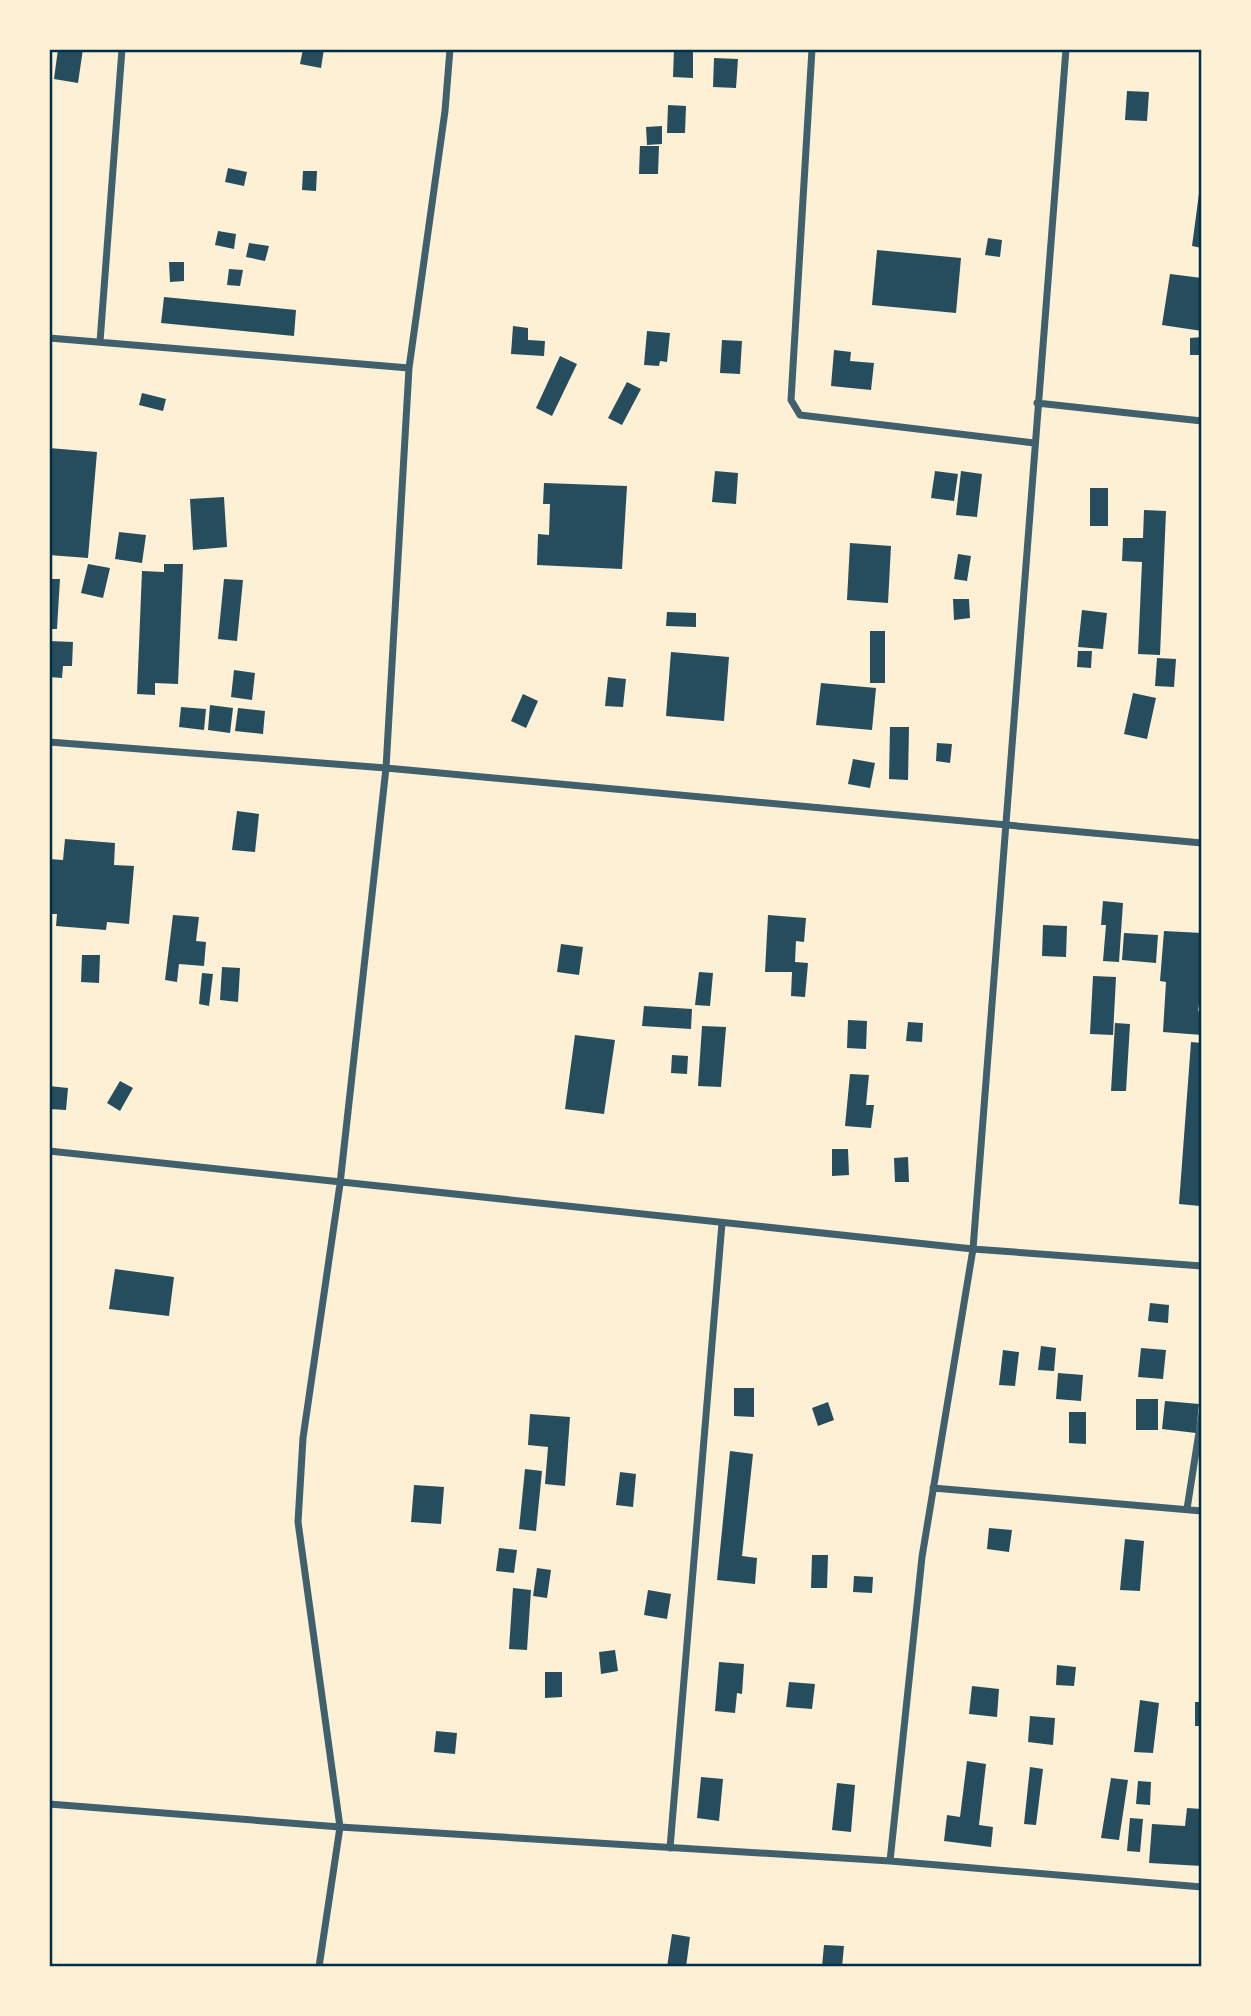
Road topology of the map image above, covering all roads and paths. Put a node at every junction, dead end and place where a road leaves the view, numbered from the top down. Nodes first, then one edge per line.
1 (122, 49) edge
2 (450, 49) edge
3 (812, 49) edge
4 (1066, 49) edge
5 (49, 338) edge
6 (100, 342) junction
7 (409, 368) junction
8 (1037, 403) junction
9 (1202, 421) edge
10 (1034, 443) junction
11 (49, 742) edge
12 (386, 768) junction
13 (1003, 825) junction
14 (1202, 843) edge
15 (49, 1152) edge
16 (341, 1184) junction
17 (722, 1223) junction
18 (972, 1249) junction
19 (1202, 1266) edge
20 (1202, 1413) edge
21 (933, 1488) junction
22 (1187, 1509) junction
23 (1202, 1511) edge
24 (49, 1804) edge
25 (340, 1827) junction
26 (670, 1848) junction
27 (890, 1861) junction
28 (1202, 1887) edge
29 (319, 1967) edge

1 - 6 street
2 - 7 street
3 - 10 street
4 - 8 street
5 - 6 street
6 - 7 street
7 - 12 street
8 - 9 street
8 - 10 street
10 - 13 street
11 - 12 street
12 - 13 street
12 - 16 street
13 - 14 street
13 - 18 street
15 - 16 street
16 - 17 street
16 - 25 street
17 - 18 street
17 - 26 street
18 - 19 street
18 - 21 street
20 - 22 street
21 - 22 street
21 - 27 street
22 - 23 street
24 - 25 street
25 - 26 street
25 - 29 street
26 - 27 street
27 - 28 street

